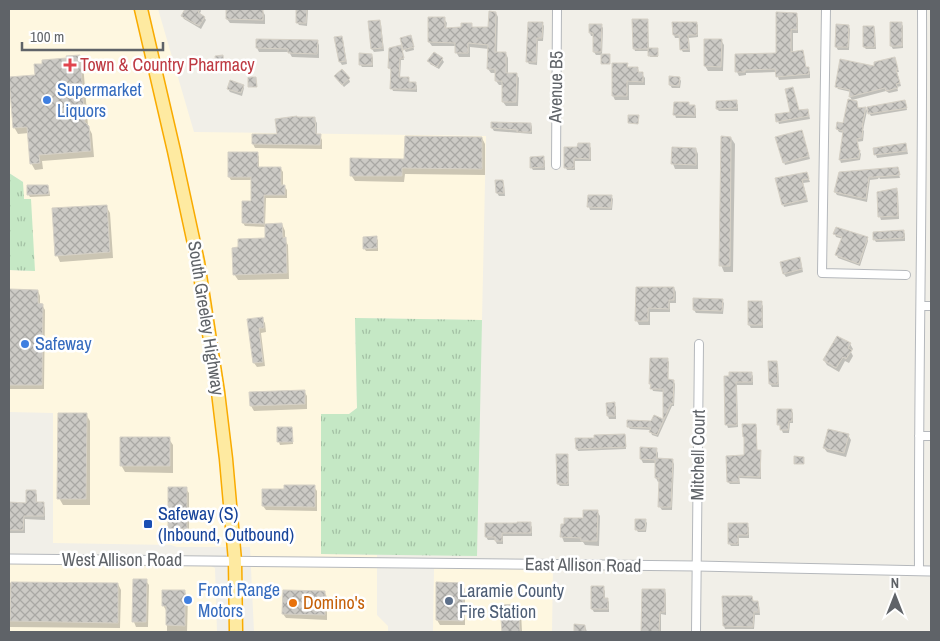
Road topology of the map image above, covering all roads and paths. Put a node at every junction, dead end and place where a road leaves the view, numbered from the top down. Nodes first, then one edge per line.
1 (140, 9) edge
2 (557, 9) edge
3 (826, 9) edge
4 (922, 9) edge
5 (556, 165) dead end
6 (906, 275) dead end
7 (921, 306) junction
8 (931, 306) edge
9 (699, 344) dead end
10 (919, 436) junction
11 (931, 436) edge
12 (9, 559) edge
13 (234, 561) junction
14 (697, 566) junction
15 (919, 570) junction
16 (931, 570) edge
17 (236, 632) edge
18 (696, 632) edge

1 - 13 highway, South Greeley Highway
2 - 5 street, Avenue B5
3 - 6 street
4 - 7 street
7 - 8 street
7 - 10 street
9 - 14 street, Mitchell Court
10 - 11 street
10 - 15 street
12 - 13 street, West Allison Road
13 - 14 street, East Allison Road
13 - 17 highway, South Greeley Highway
14 - 15 street, East Allison Road
14 - 18 street, Mitchell Court
15 - 16 street, East Allison Road

